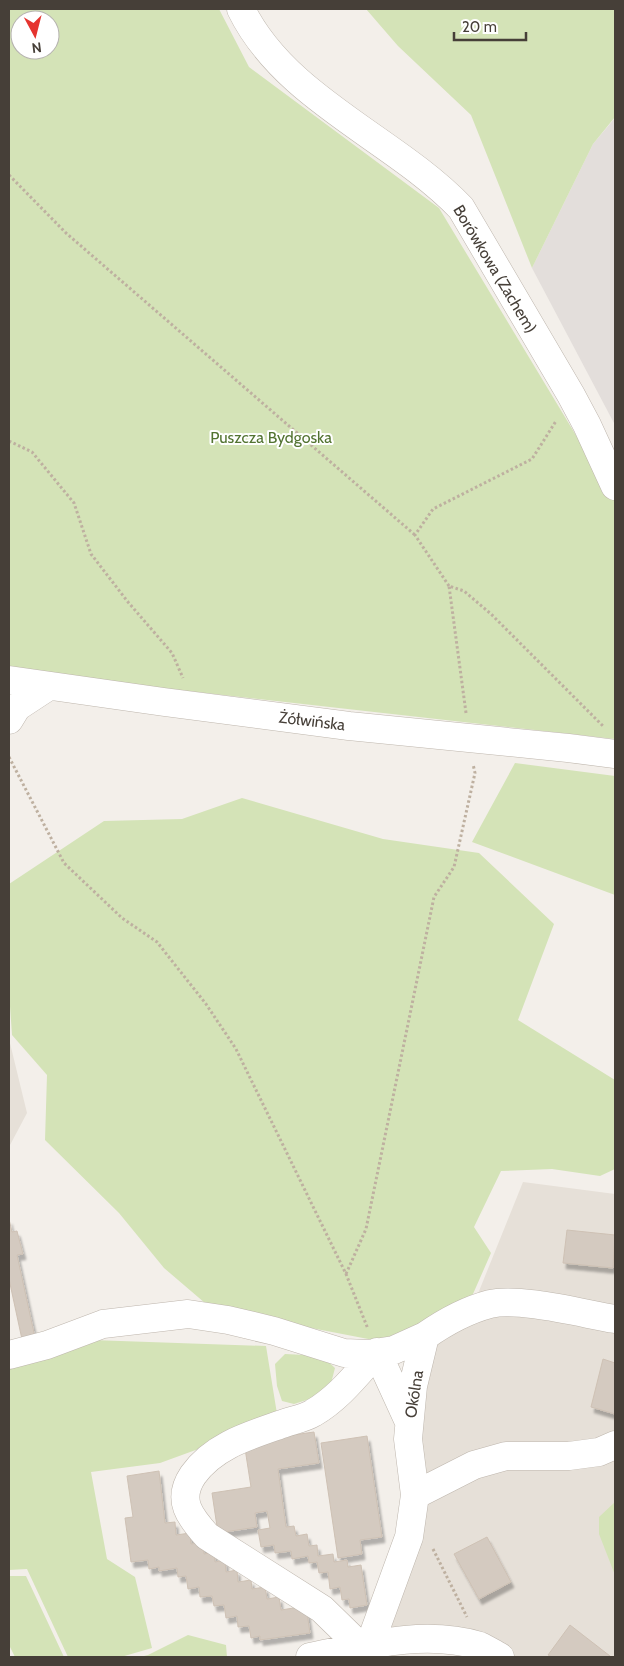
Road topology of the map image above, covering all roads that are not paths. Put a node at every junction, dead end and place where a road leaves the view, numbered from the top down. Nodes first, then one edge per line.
1 (241, 9) edge
2 (615, 486) edge
3 (9, 680) edge
4 (49, 686) junction
5 (9, 720) edge
6 (612, 743) edge
7 (615, 1319) edge
8 (425, 1336) junction
9 (377, 1352) junction
10 (9, 1355) edge
11 (409, 1422) junction
12 (615, 1445) edge
13 (415, 1495) junction
14 (366, 1645) junction
15 (491, 1652) edge
16 (310, 1657) edge

1 - 2 street, Borówkowa (Zachem)
3 - 4 street, Żółwińska
4 - 5 street
4 - 6 street, Żółwińska
7 - 8 street
8 - 9 street
8 - 11 street, Okólna
9 - 10 street
9 - 11 street
9 - 14 street
11 - 13 street, Okólna
12 - 13 street
13 - 14 street, Okólna
14 - 15 street
14 - 16 street

